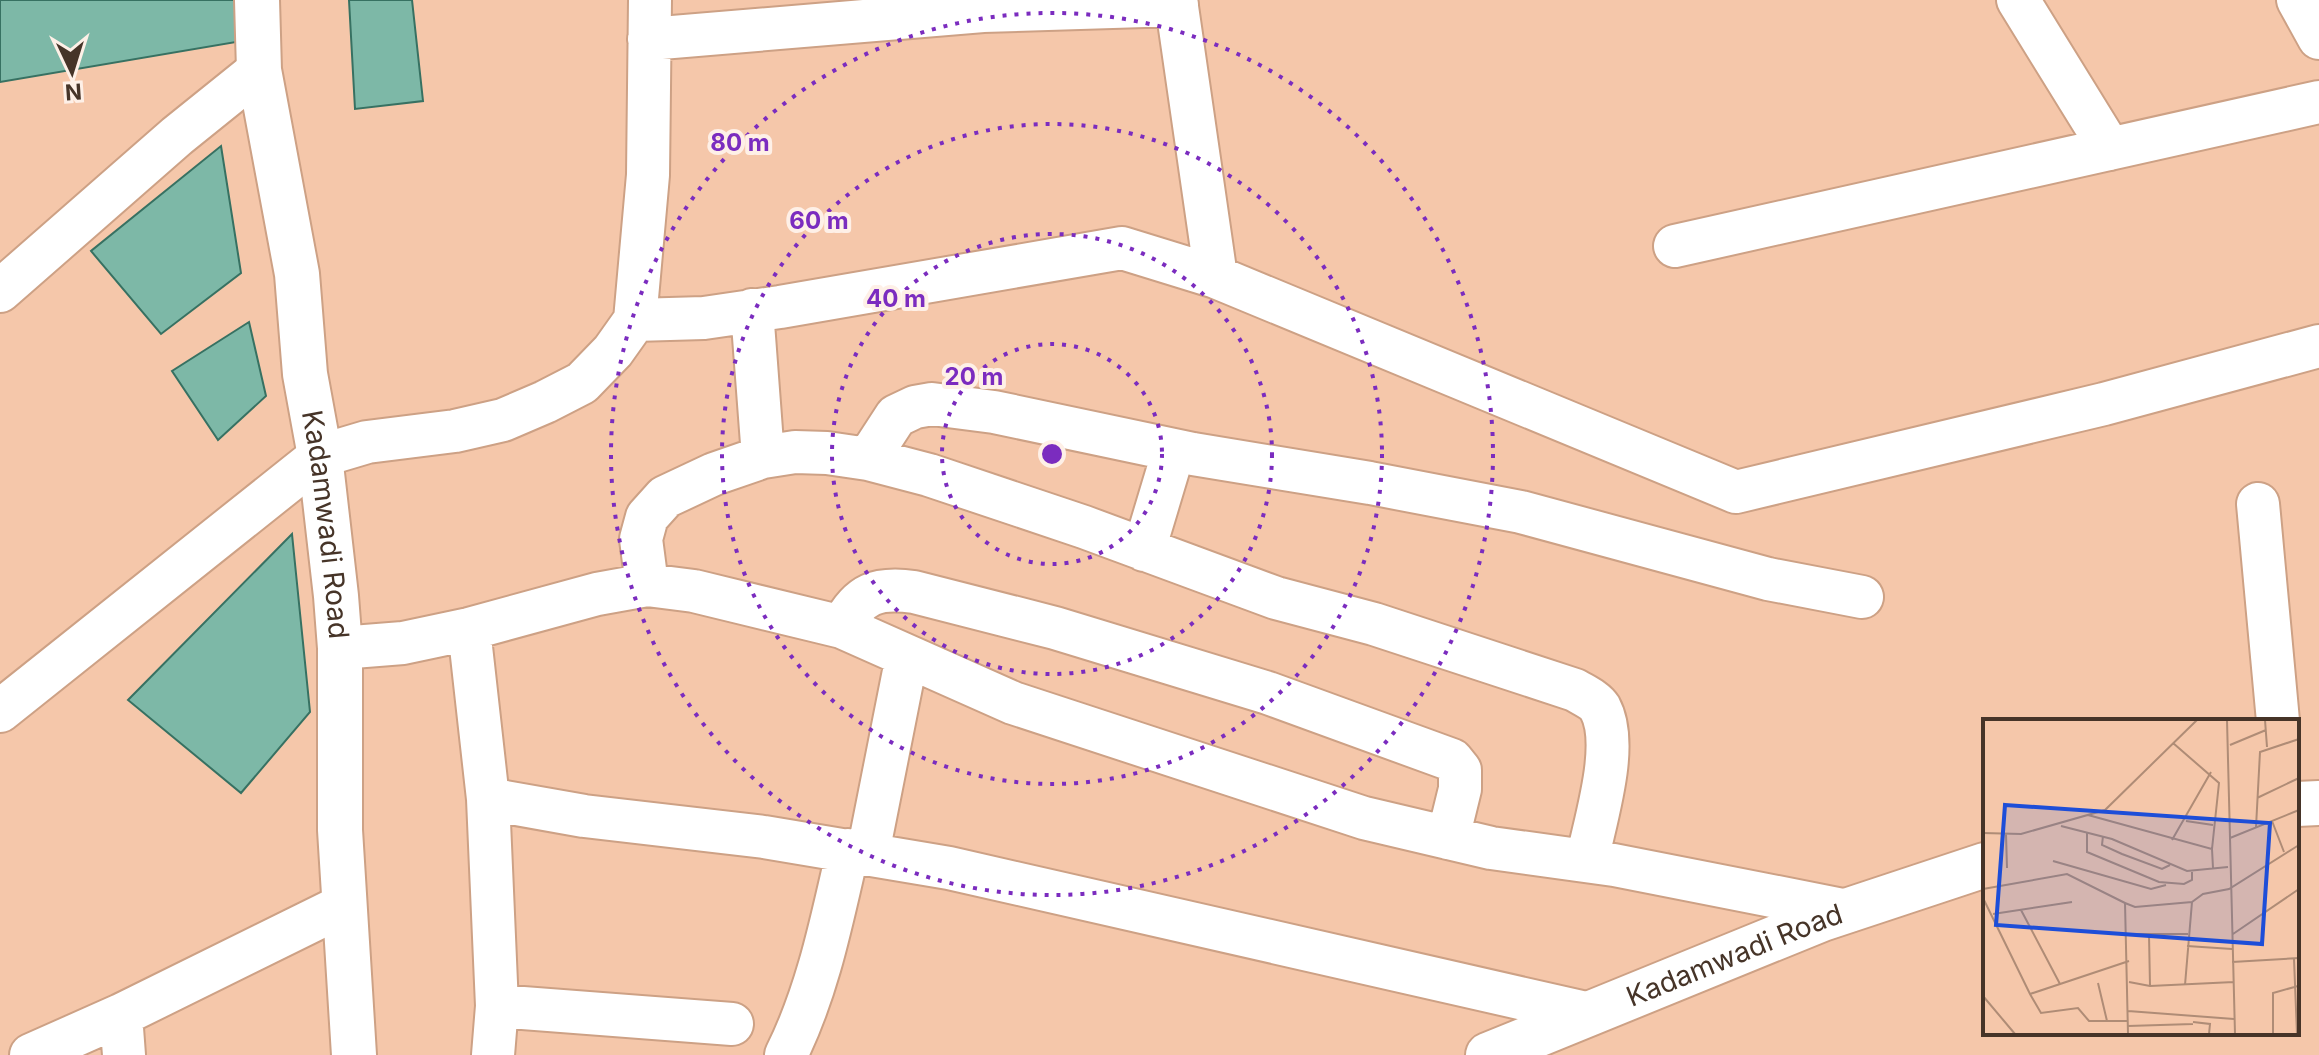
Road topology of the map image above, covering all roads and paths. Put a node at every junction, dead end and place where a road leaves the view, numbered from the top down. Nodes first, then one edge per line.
1 (257, 0) edge
2 (2018, 0) edge
3 (2298, 0) edge
4 (1176, 3) edge
5 (982, 6) edge
6 (650, 20) edge
7 (2319, 38) edge
8 (259, 70) junction
9 (2319, 102) edge
10 (2110, 149) junction
11 (1675, 246) dead end
12 (1216, 277) junction
13 (0, 291) edge
14 (752, 310) junction
15 (635, 320) junction
16 (2319, 346) edge
17 (1174, 450) junction
18 (320, 456) junction
19 (763, 457) junction
20 (868, 459) junction
21 (2258, 504) dead end
22 (1144, 550) junction
23 (647, 585) junction
24 (1862, 597) dead end
25 (842, 627) junction
26 (469, 629) junction
27 (340, 648) junction
28 (907, 656) junction
29 (0, 711) edge
30 (2278, 719) edge
31 (488, 799) junction
32 (2319, 803) edge
33 (2299, 804) edge
34 (1448, 838) junction
35 (858, 851) junction
36 (1587, 861) junction
37 (1983, 866) edge
38 (344, 905) junction
39 (1848, 911) junction
40 (497, 1006) junction
41 (1590, 1014) junction
42 (732, 1024) dead end
43 (122, 1035) edge
44 (31, 1055) edge
45 (354, 1055) edge
46 (493, 1055) edge
47 (786, 1055) edge
48 (1488, 1055) edge

1 - 8 street, Kadamwadi Road
2 - 10 street
3 - 7 street
4 - 5 street
4 - 12 street
5 - 6 street
6 - 15 street
8 - 13 street
8 - 18 street, Kadamwadi Road
9 - 10 street
10 - 11 street
12 - 14 street
12 - 16 street
14 - 15 street
14 - 19 street
15 - 18 street
17 - 20 street
17 - 22 street
17 - 24 street
18 - 27 street, Kadamwadi Road
18 - 29 street
19 - 20 street
19 - 23 street
20 - 22 street
21 - 30 street
22 - 36 street
23 - 25 street
23 - 26 street
25 - 28 street
25 - 34 street
26 - 27 street
26 - 31 street
27 - 38 street, Kadamwadi Road
28 - 34 street
28 - 35 street
31 - 35 street
31 - 40 street
32 - 33 street
34 - 36 street
35 - 41 street
35 - 47 street
36 - 39 street
37 - 39 street, Kadamwadi Road
38 - 43 street
38 - 45 street, Kadamwadi Road
39 - 41 street, Kadamwadi Road
40 - 42 street
40 - 46 street
41 - 48 street, Kadamwadi Road
43 - 44 street

